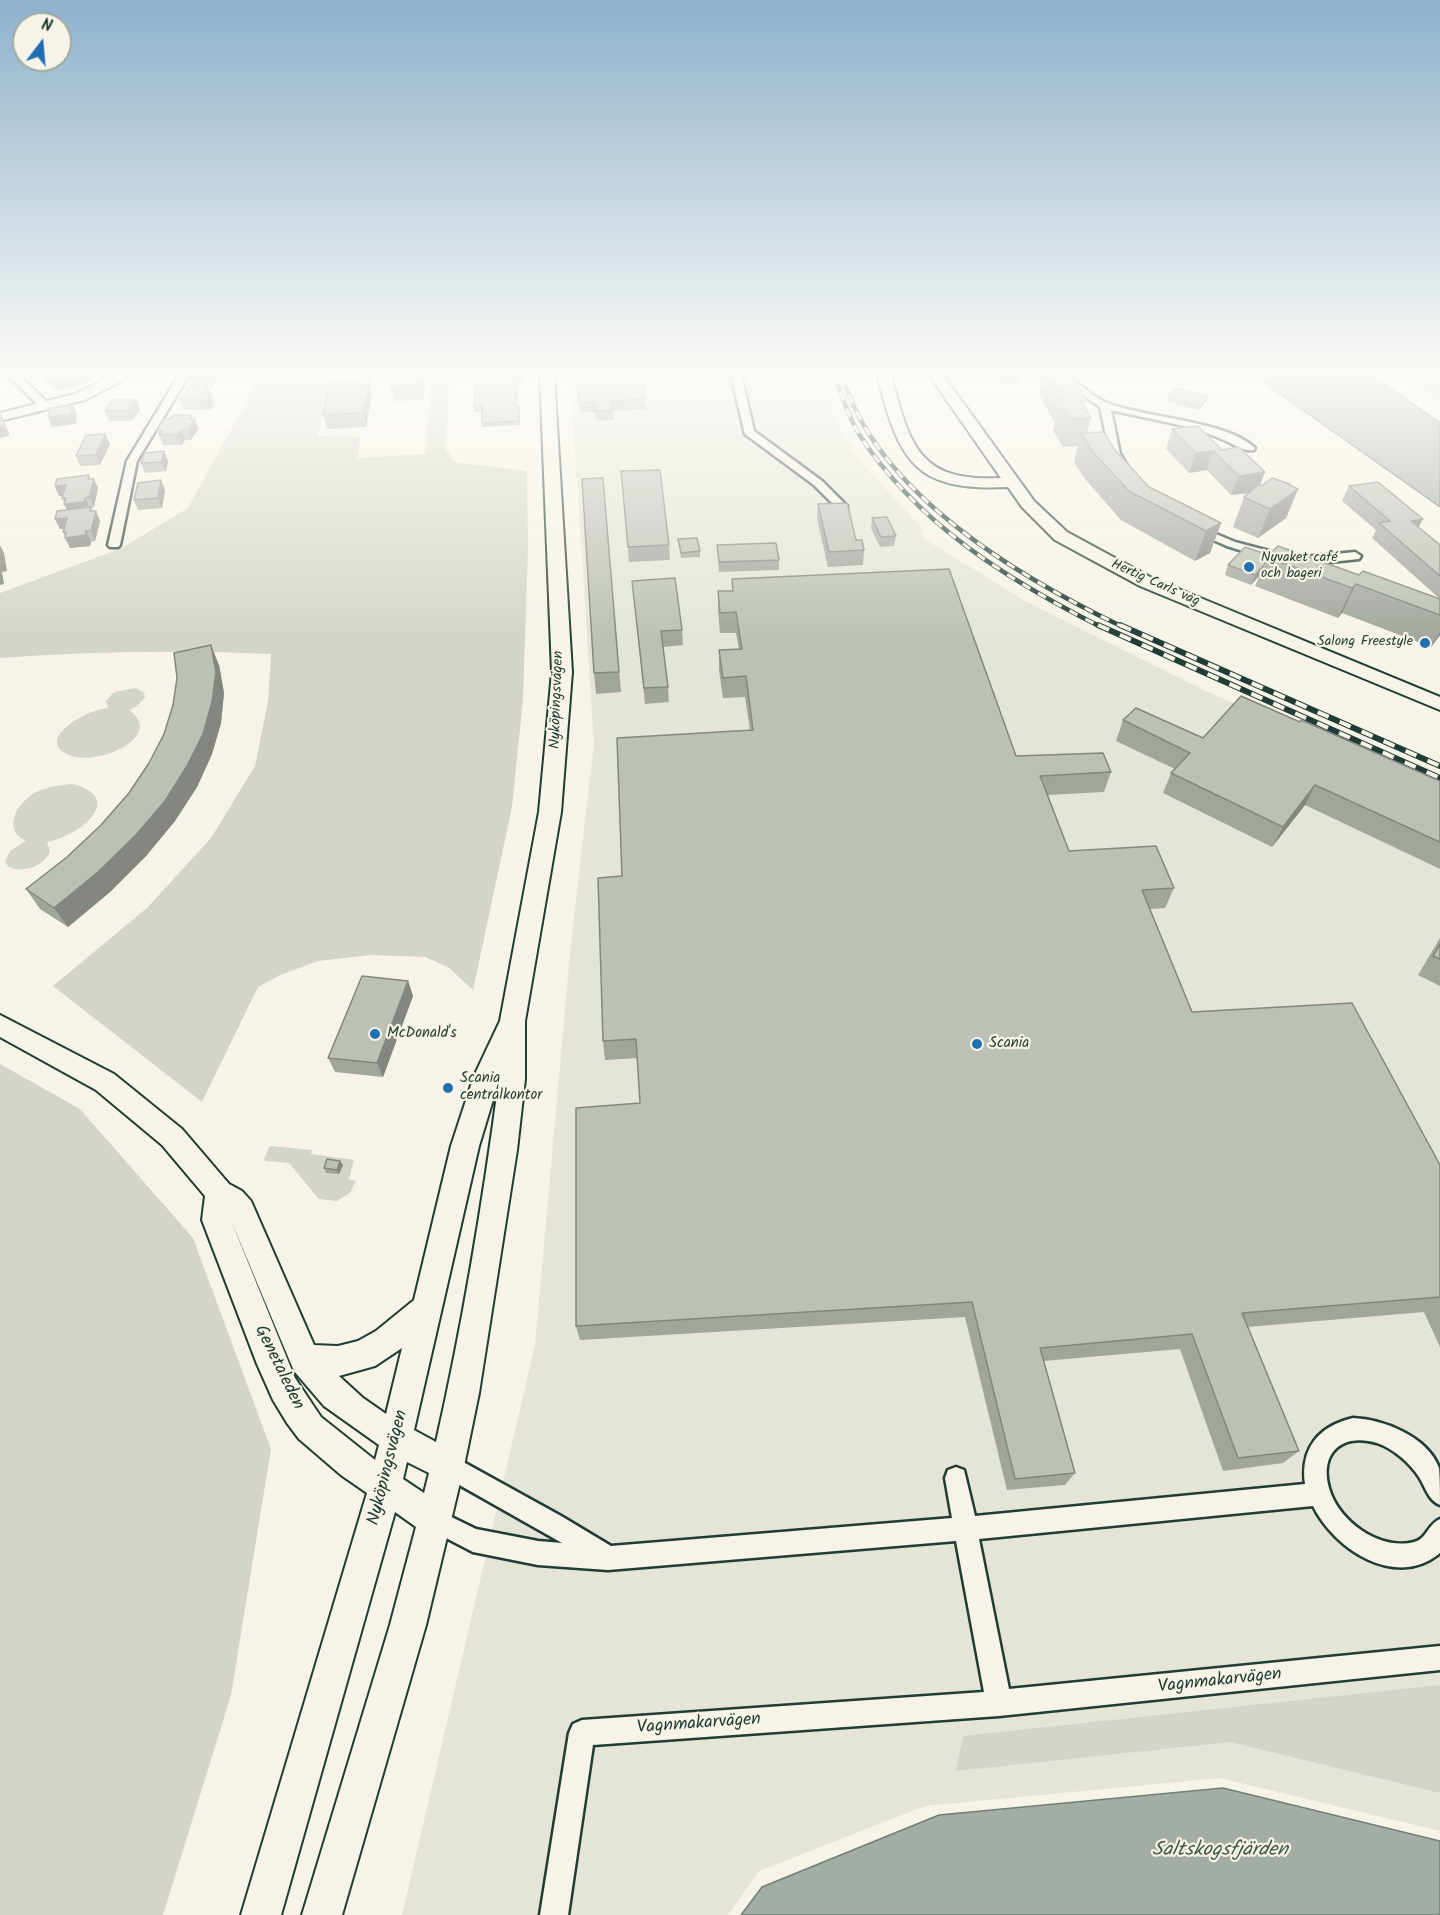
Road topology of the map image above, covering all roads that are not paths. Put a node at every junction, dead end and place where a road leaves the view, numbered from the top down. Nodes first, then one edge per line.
1 (131, 464) edge
2 (552, 464) edge
3 (793, 464) edge
4 (920, 464) edge
5 (1000, 464) edge
6 (1121, 464) edge
7 (1130, 479) edge
8 (1013, 482) junction
9 (843, 508) edge
10 (1183, 524) edge
11 (114, 545) dead end
12 (1355, 556) dead end
13 (1440, 704) edge
14 (512, 1021) junction
15 (0, 1025) edge
16 (219, 1193) junction
17 (428, 1307) junction
18 (305, 1360) junction
19 (398, 1438) junction
20 (448, 1466) junction
21 (956, 1478) dead end
22 (385, 1487) junction
23 (1319, 1494) junction
24 (1440, 1494) edge
25 (435, 1520) junction
26 (966, 1528) junction
27 (1440, 1531) edge
28 (608, 1558) junction
29 (1440, 1658) edge
30 (999, 1703) junction
31 (261, 1915) edge
32 (322, 1915) edge
33 (554, 1915) edge

1 - 11 street
2 - 14 main road, Nyköpingsvägen
3 - 9 street
4 - 8 main road
5 - 8 main road, Hertig Carls väg
6 - 7 street
8 - 13 main road, Hertig Carls väg
10 - 12 street
14 - 17 main road, Nyköpingsvägen
14 - 20 main road, Nyköpingsvägen
15 - 16 main road, Genetaleden
16 - 18 main road, Genetaleden
16 - 22 main road, Genetaleden
17 - 18 main road
17 - 19 main road, Nyköpingsvägen
18 - 19 main road, Genetaleden
19 - 20 main road, Genetaleden
19 - 22 main road, Nyköpingsvägen
20 - 25 main road, Nyköpingsvägen
20 - 28 street
21 - 26 street
22 - 25 main road, Genetaleden
22 - 31 main road, Nyköpingsvägen
23 - 24 street
23 - 26 street
23 - 27 street
25 - 28 street
25 - 32 main road, Nyköpingsvägen
26 - 28 street
26 - 30 street
29 - 30 street, Vagnmakarvägen
30 - 33 street, Vagnmakarvägen

